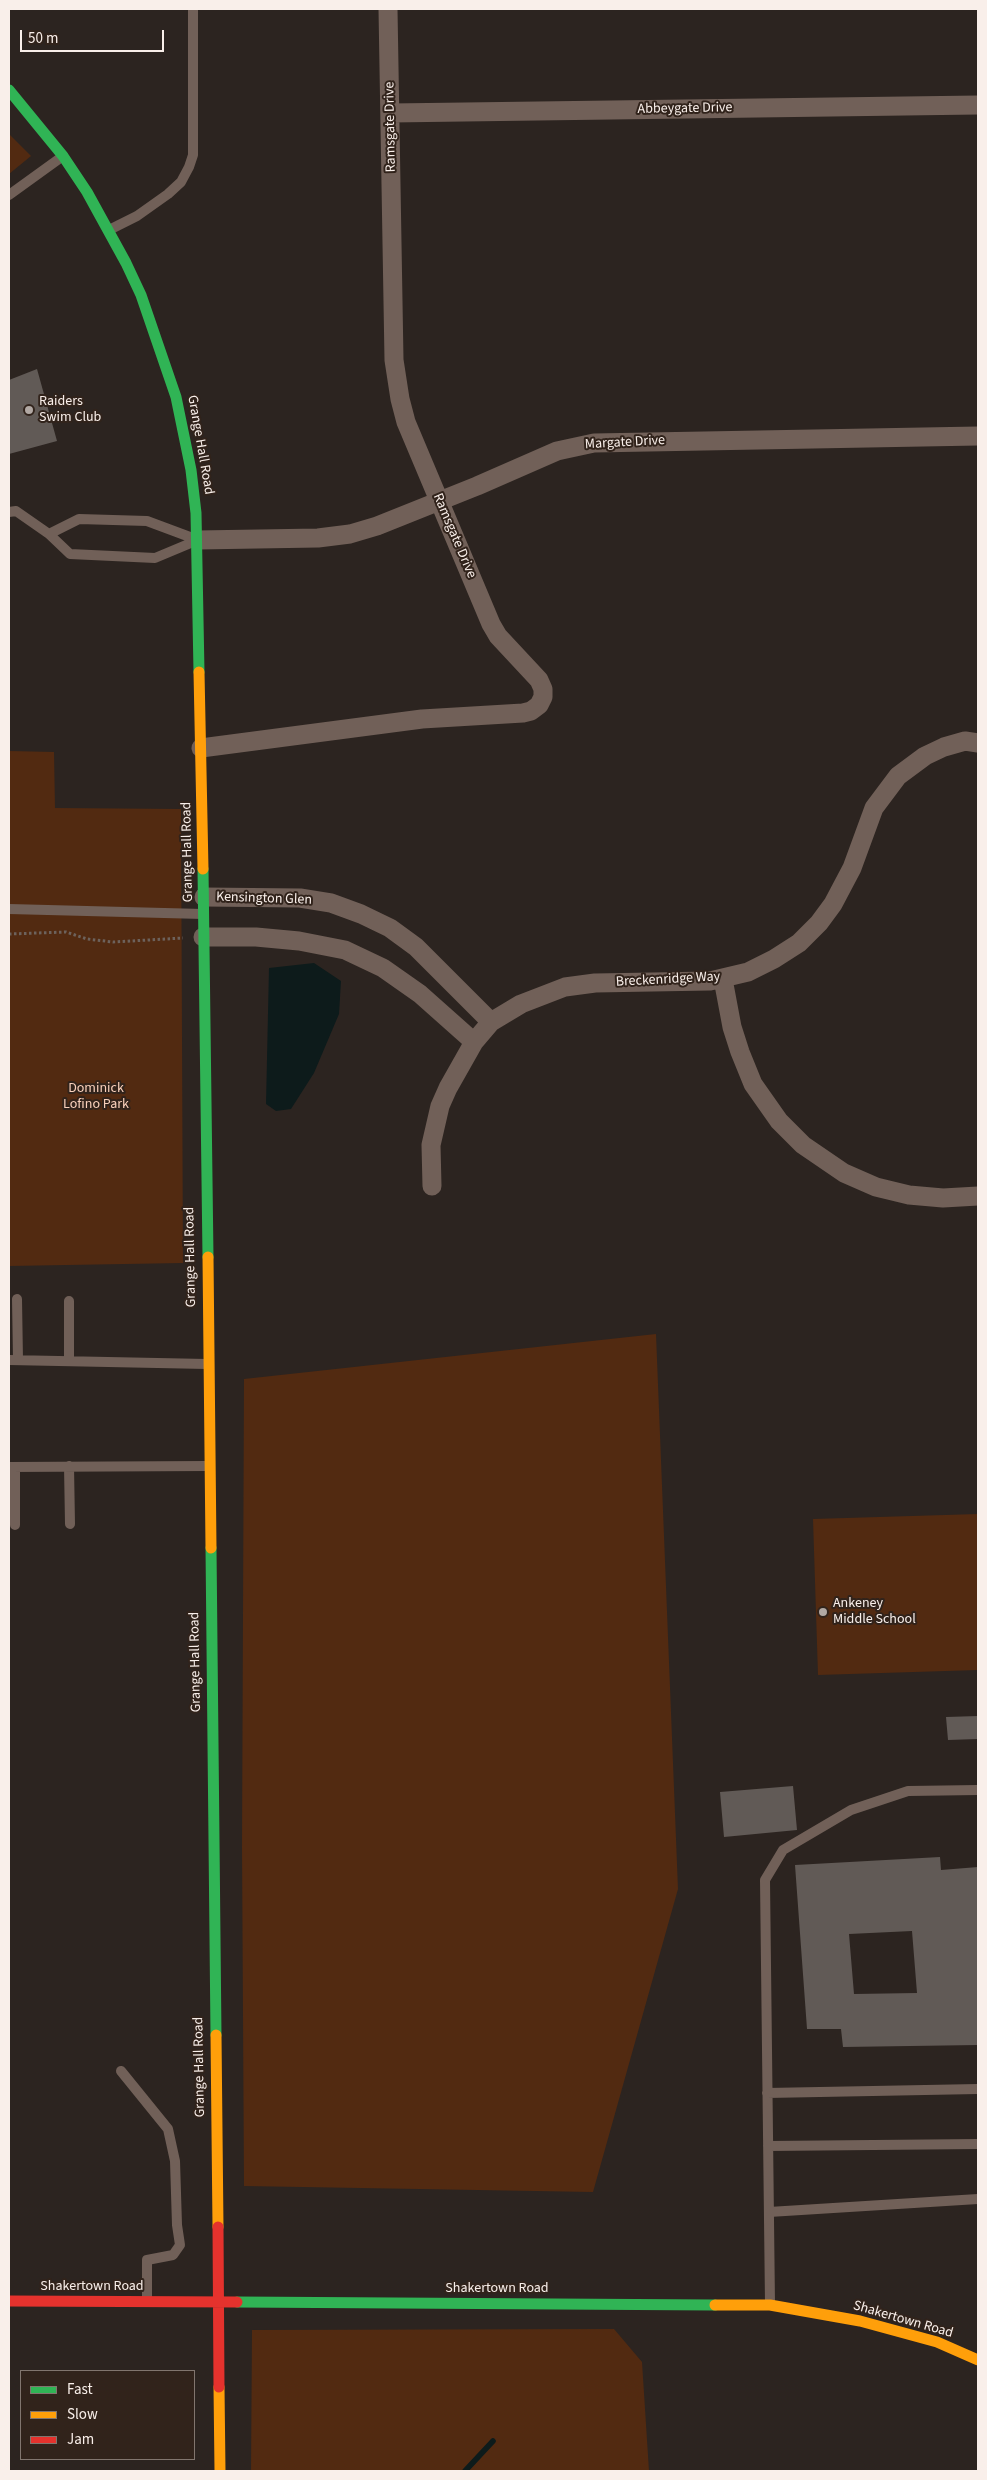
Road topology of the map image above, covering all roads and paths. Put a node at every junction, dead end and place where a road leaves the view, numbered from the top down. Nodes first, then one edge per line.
1 (193, 9) edge
2 (388, 9) edge
3 (9, 90) edge
4 (978, 105) edge
5 (391, 113) junction
6 (63, 156) junction
7 (9, 194) edge
8 (109, 230) junction
9 (978, 436) edge
10 (439, 501) junction
11 (9, 512) edge
12 (49, 534) junction
13 (198, 540) junction
14 (978, 743) edge
15 (201, 748) junction
16 (204, 906) junction
17 (9, 909) edge
18 (9, 934) edge
19 (203, 937) junction
20 (723, 979) junction
21 (491, 1022) junction
22 (474, 1042) junction
23 (432, 1186) dead end
24 (978, 1196) edge
25 (17, 1299) dead end
26 (69, 1301) dead end
27 (69, 1359) junction
28 (13, 1360) edge
29 (207, 1364) junction
30 (69, 1466) junction
31 (208, 1466) junction
32 (12, 1467) edge
33 (70, 1524) dead end
34 (15, 1525) dead end
35 (978, 1790) edge
36 (121, 2071) dead end
37 (978, 2089) edge
38 (768, 2094) junction
39 (978, 2144) edge
40 (768, 2146) junction
41 (978, 2199) edge
42 (769, 2212) junction
43 (9, 2301) edge
44 (147, 2302) junction
45 (218, 2302) junction
46 (770, 2306) junction
47 (978, 2360) edge
48 (220, 2471) edge

1 - 8 lane
2 - 5 street, Ramsgate Drive
3 - 6 street, Grange Hall Road
4 - 5 street, Abbeygate Drive
5 - 10 street, Ramsgate Drive
6 - 7 lane
6 - 8 street, Grange Hall Road
8 - 13 street, Grange Hall Road
9 - 10 street, Margate Drive
10 - 13 street, Margate Drive
10 - 15 street, Ramsgate Drive
11 - 12 lane
12 - 13 lane
12 - 13 lane
13 - 15 street, Grange Hall Road
14 - 20 street, Breckenridge Way
15 - 16 street, Grange Hall Road
16 - 17 lane
16 - 19 street, Grange Hall Road
16 - 21 street, Kensington Glen
18 - 19 path
19 - 22 street
19 - 29 street, Grange Hall Road
20 - 21 street, Breckenridge Way
20 - 24 street
21 - 22 street, Breckenridge Way
22 - 23 street, Breckenridge Way
25 - 28 lane
26 - 27 lane
27 - 28 lane
27 - 29 lane
29 - 31 street, Grange Hall Road
30 - 31 lane
30 - 32 lane
30 - 33 lane
31 - 45 street, Grange Hall Road
32 - 34 lane
35 - 38 lane
36 - 44 lane
37 - 38 lane
38 - 40 lane
39 - 40 lane
40 - 42 lane
41 - 42 lane
42 - 46 lane
43 - 44 street, Shakertown Road
44 - 45 street, Shakertown Road
45 - 46 street, Shakertown Road
45 - 48 street, Grange Hall Road
46 - 47 street, Shakertown Road

